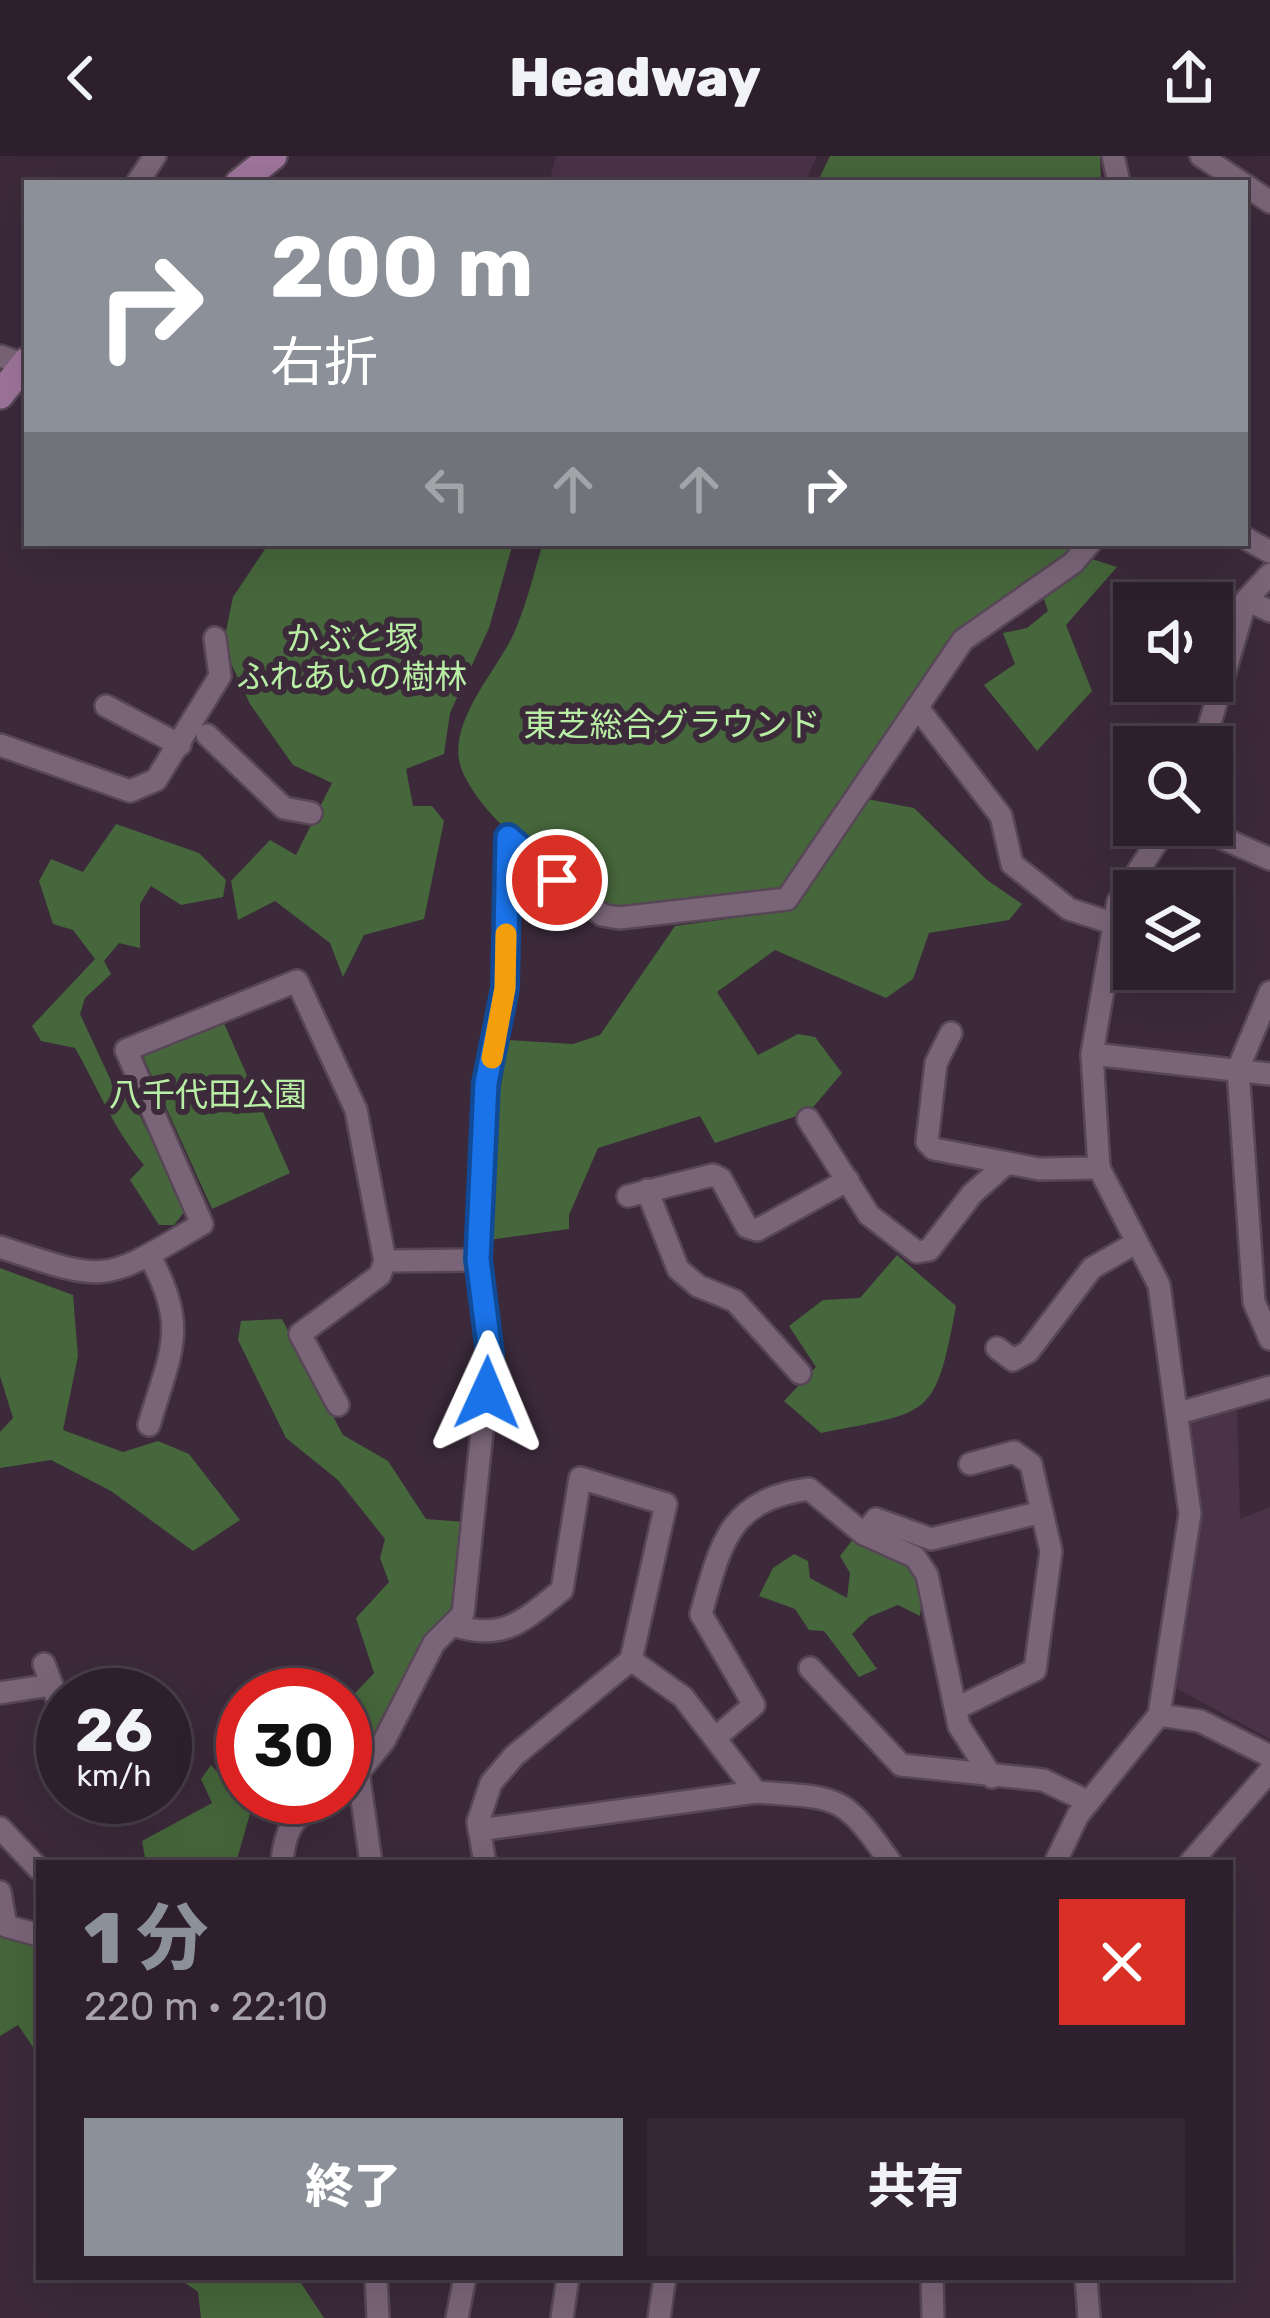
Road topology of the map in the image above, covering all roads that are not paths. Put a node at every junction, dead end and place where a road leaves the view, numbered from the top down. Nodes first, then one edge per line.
1 (273, 156) edge
2 (1201, 156) edge
3 (243, 180) edge
4 (1238, 180) edge
5 (19, 361) edge
6 (0, 395) edge
7 (1087, 546) edge
8 (1270, 574) edge
9 (1246, 600) junction
10 (1270, 611) edge
11 (215, 638) dead end
12 (106, 706) dead end
13 (917, 707) junction
14 (1209, 726) edge
15 (207, 735) dead end
16 (0, 745) edge
17 (180, 745) junction
18 (311, 813) dead end
19 (1233, 843) edge
20 (1154, 846) edge
21 (1270, 859) edge
22 (1112, 923) junction
23 (1270, 992) edge
24 (951, 1033) dead end
25 (1092, 1054) junction
26 (1238, 1070) junction
27 (1270, 1074) edge
28 (808, 1119) dead end
29 (1007, 1163) junction
30 (1099, 1168) junction
31 (848, 1180) junction
32 (1134, 1244) junction
33 (0, 1247) edge
34 (148, 1255) junction
35 (478, 1259) junction
36 (385, 1261) junction
37 (1270, 1339) edge
38 (997, 1348) dead end
39 (800, 1373) dead end
40 (1270, 1387) edge
41 (338, 1405) dead end
42 (1179, 1413) junction
43 (149, 1425) dead end
44 (970, 1464) dead end
45 (1042, 1512) junction
46 (864, 1534) junction
47 (453, 1625) junction
48 (631, 1660) junction
49 (810, 1668) dead end
50 (36, 1678) edge
51 (0, 1693) edge
52 (957, 1708) junction
53 (1159, 1715) junction
54 (715, 1738) junction
55 (372, 1750) edge
56 (1270, 1756) edge
57 (1270, 1771) edge
58 (992, 1777) junction
59 (756, 1792) junction
60 (1089, 1802) junction
61 (291, 1824) edge
62 (361, 1824) edge
63 (0, 1828) edge
64 (479, 1830) junction
65 (283, 1860) edge
66 (369, 1860) edge
67 (484, 1860) edge
68 (889, 1860) edge
69 (1056, 1860) edge
70 (1193, 1860) edge
71 (36, 1866) edge
72 (0, 1892) edge
73 (36, 1934) edge
74 (376, 2280) edge
75 (465, 2280) edge
76 (568, 2280) edge
77 (664, 2280) edge
78 (932, 2280) edge
79 (1086, 2280) edge
80 (378, 2318) edge
81 (457, 2318) edge
82 (562, 2318) edge
83 (658, 2318) edge
84 (933, 2318) edge
85 (1089, 2318) edge

1 - 3 main road
2 - 4 street
5 - 6 main road
7 - 13 street
8 - 9 street
9 - 10 street
9 - 14 street
11 - 17 street
12 - 17 street
13 - 22 street
13 - 35 street
15 - 18 street
16 - 17 street
19 - 21 street
20 - 22 street
22 - 25 street
23 - 26 street
24 - 29 street
25 - 26 street
25 - 30 street
26 - 27 street
26 - 37 street
28 - 31 street
29 - 30 street
29 - 31 street
30 - 32 street
31 - 39 street
32 - 38 street
32 - 42 street
33 - 34 street
34 - 36 street
34 - 43 street
35 - 36 street
35 - 47 street
36 - 41 street
40 - 42 street
42 - 53 street
44 - 45 street
45 - 46 street
45 - 52 street
46 - 52 street
46 - 54 street
47 - 48 street
47 - 55 street
48 - 54 street
48 - 64 street
49 - 58 street
50 - 51 street
52 - 58 street
53 - 56 street
53 - 60 street
54 - 59 street
57 - 70 street
58 - 60 street
59 - 64 street
59 - 68 street
60 - 69 street
61 - 65 street
62 - 66 street
63 - 71 street
64 - 67 street
72 - 73 street
74 - 80 street
75 - 81 street
76 - 82 street
77 - 83 street
78 - 84 street
79 - 85 street

